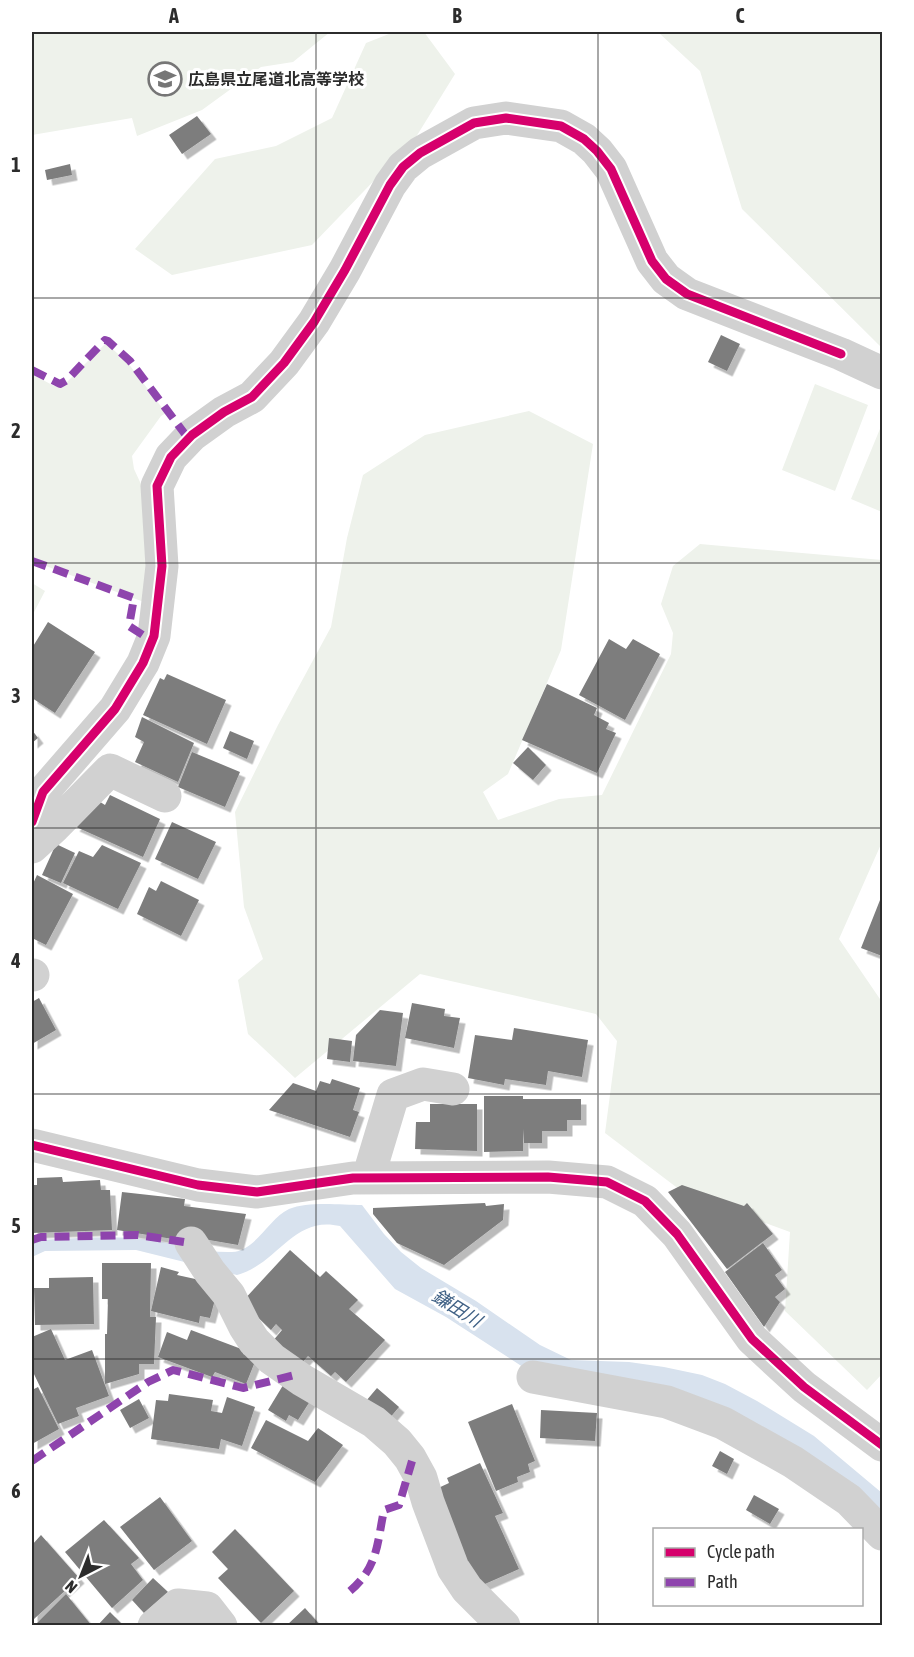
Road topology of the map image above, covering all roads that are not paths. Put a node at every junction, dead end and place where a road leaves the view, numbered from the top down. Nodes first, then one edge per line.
1 (882, 373) edge
2 (165, 796) dead end
3 (32, 822) edge
4 (32, 847) edge
5 (453, 1089) dead end
6 (32, 1145) edge
7 (368, 1178) junction
8 (196, 1252) dead end
9 (534, 1377) dead end
10 (882, 1445) edge
11 (882, 1534) edge
12 (154, 1626) edge
13 (221, 1626) edge
14 (504, 1626) edge

1 - 3 street
2 - 4 street
5 - 7 street
6 - 7 street
7 - 10 street
8 - 14 street
9 - 11 street
12 - 13 street

